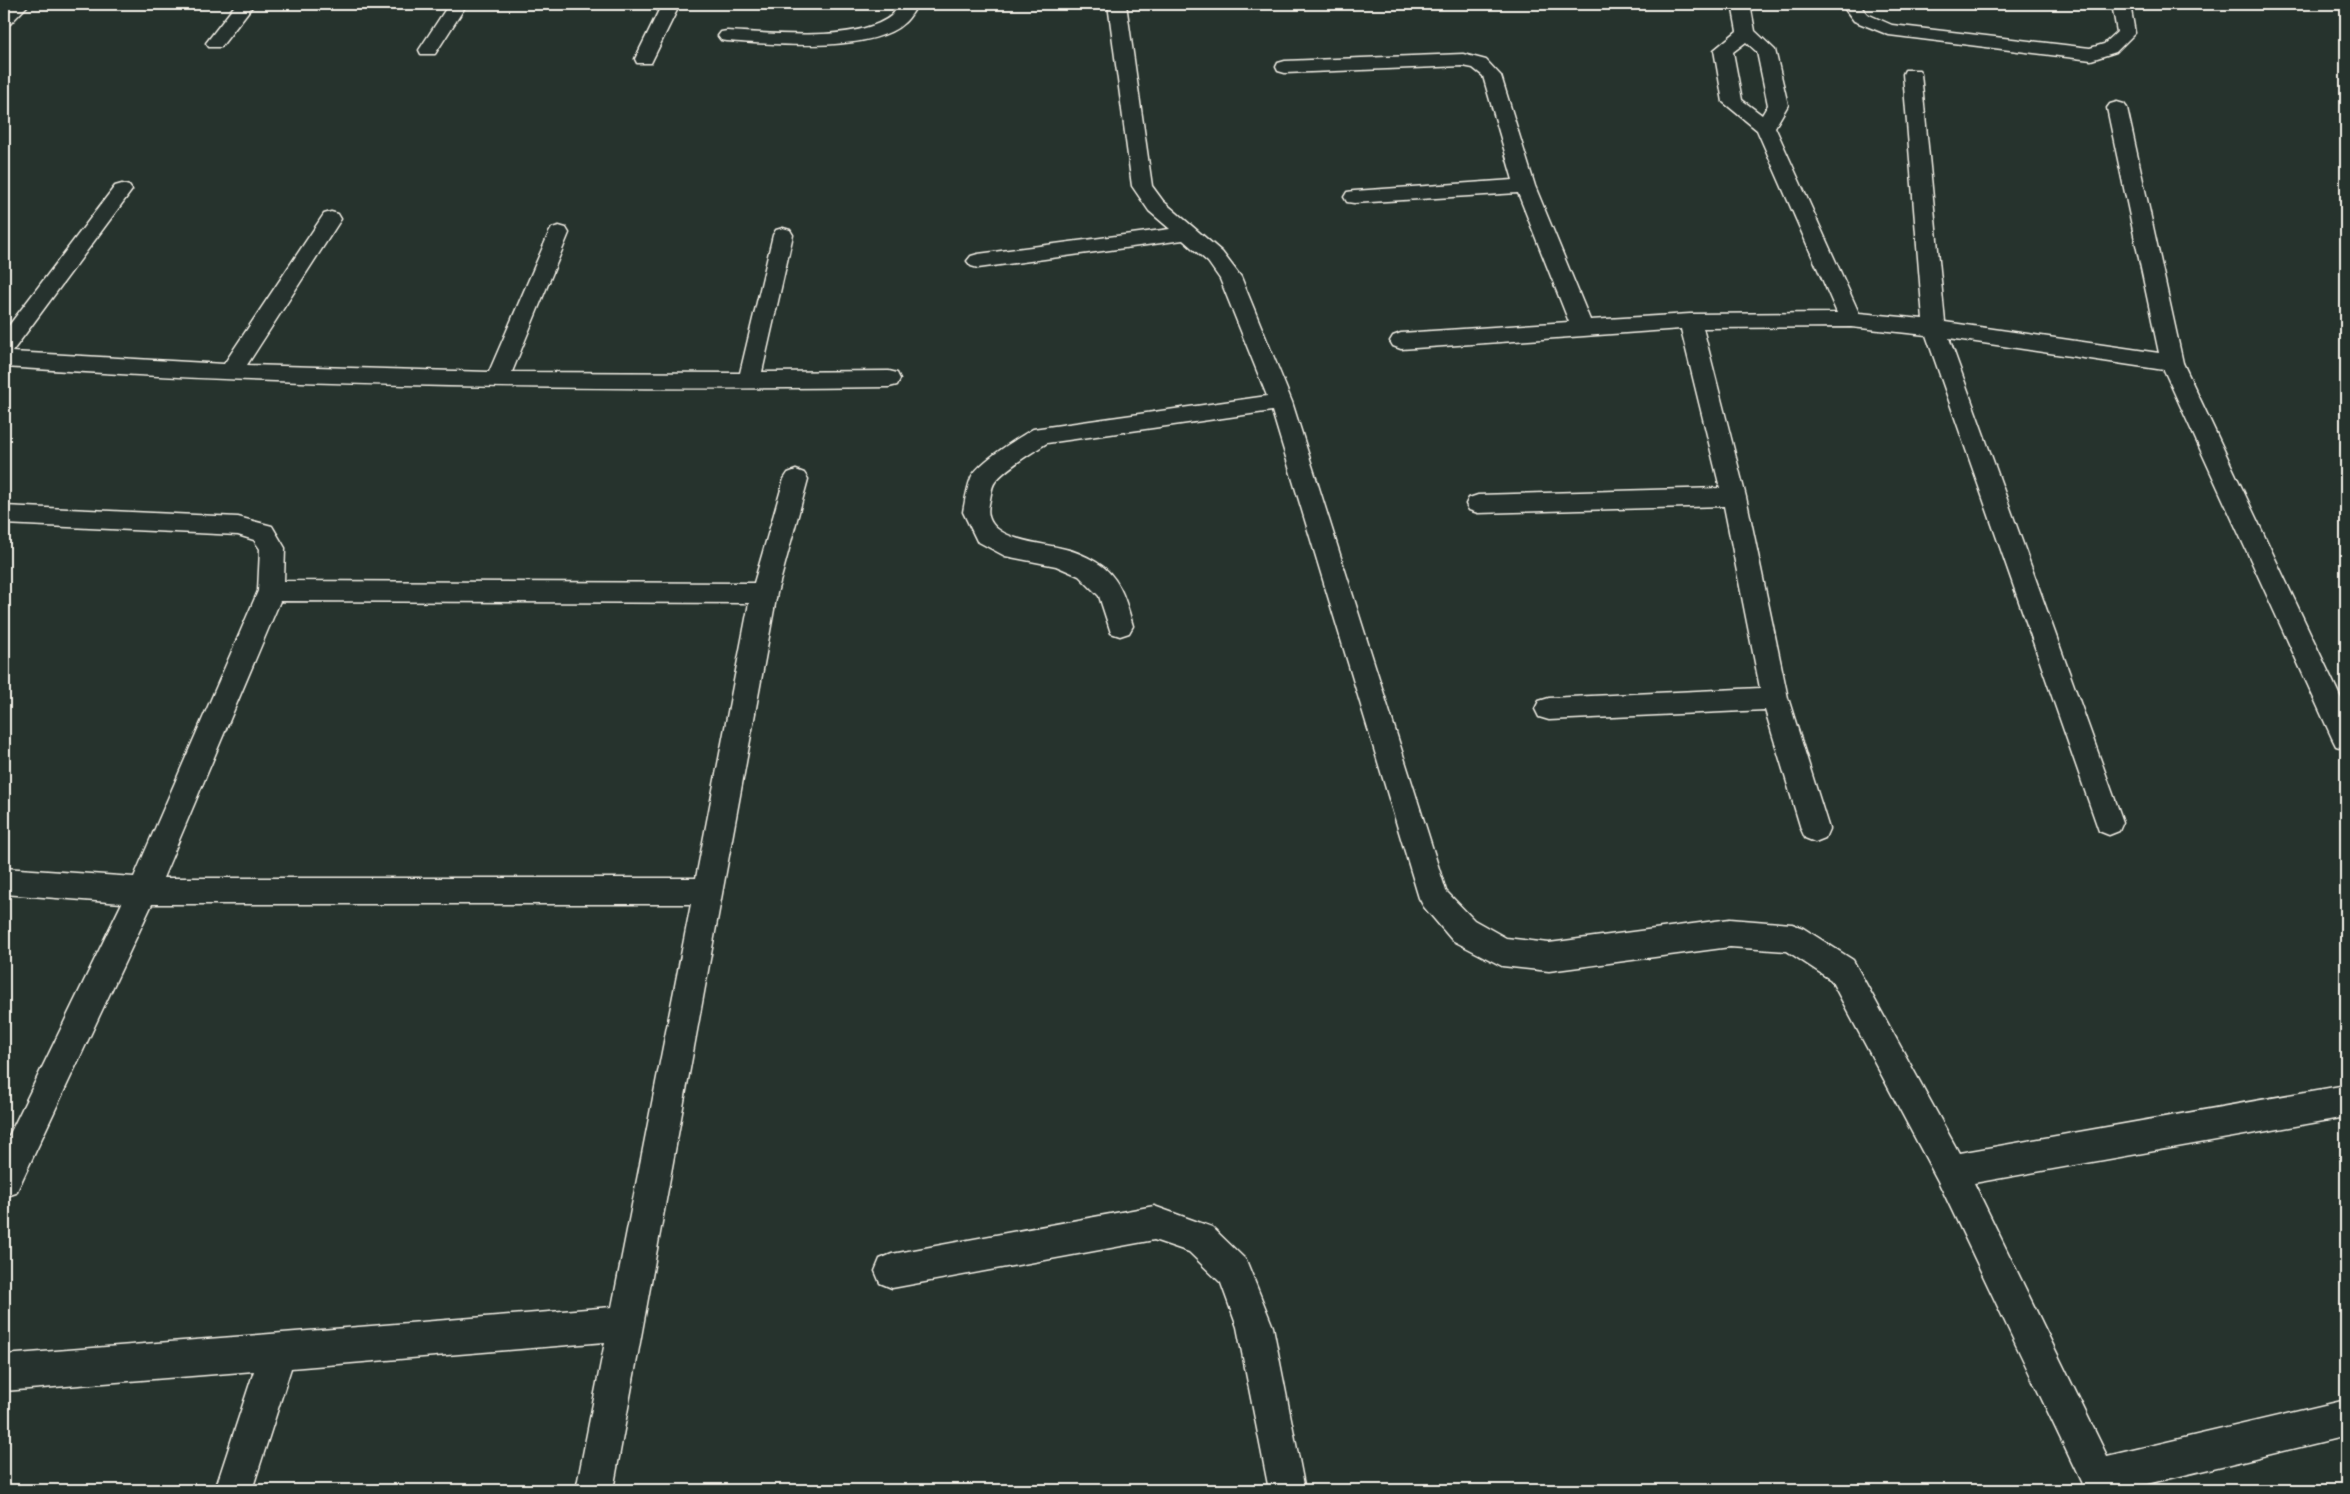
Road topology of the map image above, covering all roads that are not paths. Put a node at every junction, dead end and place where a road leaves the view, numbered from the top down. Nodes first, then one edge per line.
1 (20, 4) edge
2 (245, 4) edge
3 (458, 4) edge
4 (671, 4) edge
5 (909, 4) edge
6 (1117, 4) edge
7 (1741, 4) edge
8 (1850, 4) edge
9 (2121, 4) edge
10 (4, 20) edge
11 (1746, 33) junction
12 (727, 36) dead end
13 (215, 42) dead end
14 (428, 50) dead end
15 (644, 59) dead end
16 (1285, 67) dead end
17 (1912, 74) dead end
18 (2116, 108) dead end
19 (1764, 127) junction
20 (1525, 186) junction
21 (122, 190) dead end
22 (1354, 197) dead end
23 (331, 219) dead end
24 (559, 233) dead end
25 (1189, 233) junction
26 (783, 235) dead end
27 (978, 262) dead end
28 (1851, 320) junction
29 (1690, 321) junction
30 (1582, 328) junction
31 (1935, 328) junction
32 (1401, 341) dead end
33 (4, 347) edge
34 (4, 359) edge
35 (2172, 363) junction
36 (231, 371) junction
37 (889, 379) dead end
38 (497, 380) junction
39 (749, 381) junction
40 (1281, 402) junction
41 (796, 479) dead end
42 (1734, 497) junction
43 (1478, 504) dead end
44 (4, 515) edge
45 (271, 591) junction
46 (764, 593) junction
47 (1120, 626) dead end
48 (1775, 698) junction
49 (1549, 709) dead end
50 (2346, 738) edge
51 (2108, 822) dead end
52 (1815, 829) dead end
53 (4, 881) edge
54 (143, 891) junction
55 (706, 891) junction
56 (2346, 1101) edge
57 (1951, 1171) junction
58 (4, 1181) edge
59 (892, 1271) dead end
60 (627, 1323) junction
61 (278, 1351) junction
62 (4, 1373) edge
63 (2346, 1418) edge
64 (2101, 1483) edge
65 (234, 1490) edge
66 (595, 1490) edge
67 (1286, 1490) edge

1 - 10 street
2 - 13 street
3 - 14 street
4 - 15 street
5 - 12 street
6 - 25 street
7 - 11 street
8 - 9 street
11 - 19 street
11 - 19 street
16 - 20 street
17 - 31 street
18 - 35 street
19 - 28 street
20 - 22 street
20 - 30 street
21 - 33 street
23 - 36 street
24 - 38 street
25 - 27 street
25 - 40 street
26 - 39 street
28 - 29 street
28 - 31 street
29 - 30 street
29 - 42 street
30 - 32 street
31 - 35 street
31 - 51 street
34 - 36 street
35 - 50 street
36 - 38 street
37 - 39 street
38 - 39 street
40 - 47 street
40 - 57 street
41 - 46 street
42 - 43 street
42 - 48 street
44 - 45 street
45 - 46 street
45 - 54 street
46 - 55 street
48 - 49 street
48 - 52 street
53 - 54 street
54 - 55 street
54 - 58 street
55 - 60 street
56 - 57 street
57 - 64 street
59 - 67 street
60 - 61 street
60 - 66 street
61 - 62 street
61 - 65 street
63 - 64 street

